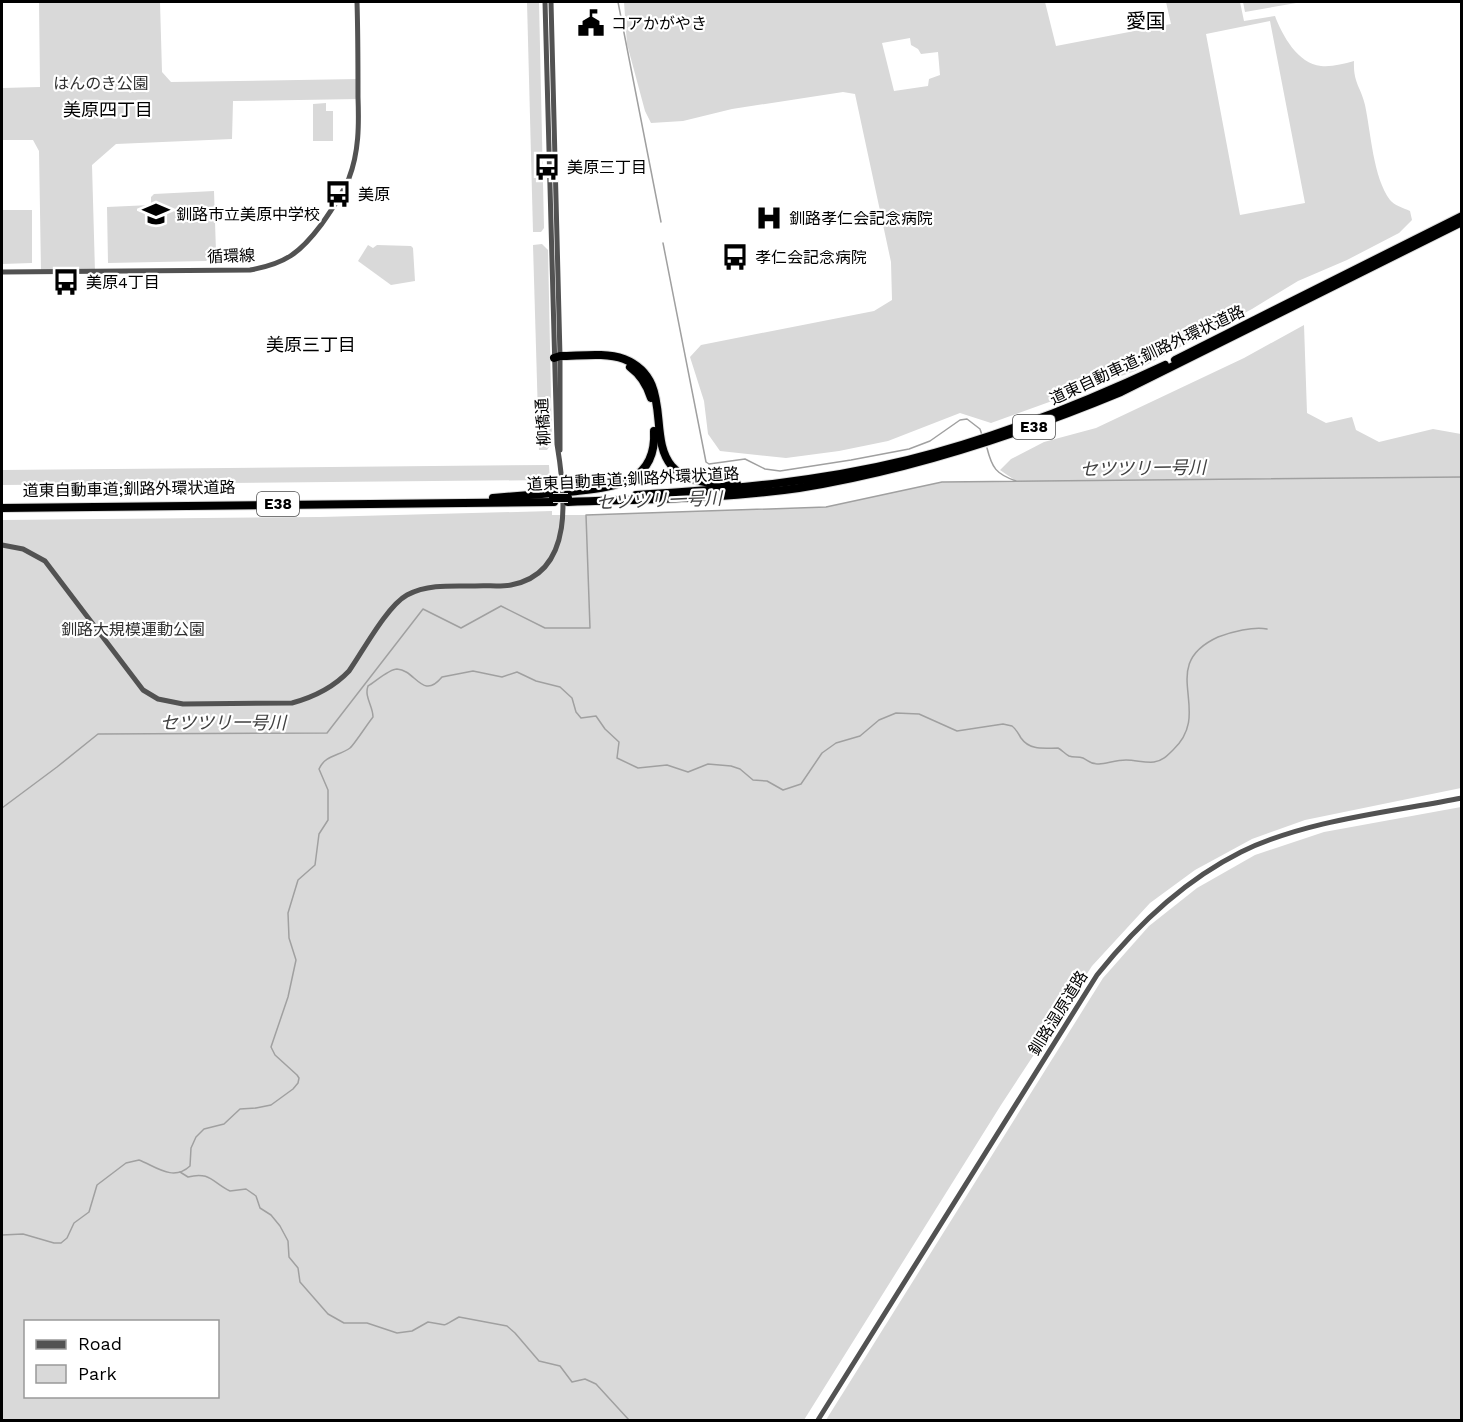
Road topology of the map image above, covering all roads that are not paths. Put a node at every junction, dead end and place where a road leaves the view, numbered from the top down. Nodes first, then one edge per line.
1 (357, 2) edge
2 (545, 2) edge
3 (550, 2) edge
4 (1461, 216) edge
5 (1461, 222) edge
6 (2, 272) edge
7 (558, 358) junction
8 (797, 482) junction
9 (568, 497) junction
10 (554, 498) junction
11 (2, 506) edge
12 (2, 545) edge
13 (1461, 798) edge
14 (818, 1420) edge

1 - 6 street, 循環線
2 - 7 street, 柳橋通
3 - 7 street, 柳橋通
4 - 8 highway, 道東自動車道;釧路外環状道路 / E38
5 - 9 highway, 道東自動車道;釧路外環状道路 / E38
7 - 8 highway
7 - 9 highway
7 - 12 street, 柳橋通
8 - 9 highway, 道東自動車道;釧路外環状道路 / E38
9 - 10 highway, 道東自動車道;釧路外環状道路 / E38, bridge
10 - 11 highway, 道東自動車道;釧路外環状道路 / E38
10 - 11 highway, 道東自動車道;釧路外環状道路 / E38
13 - 14 street, 釧路湿原道路

